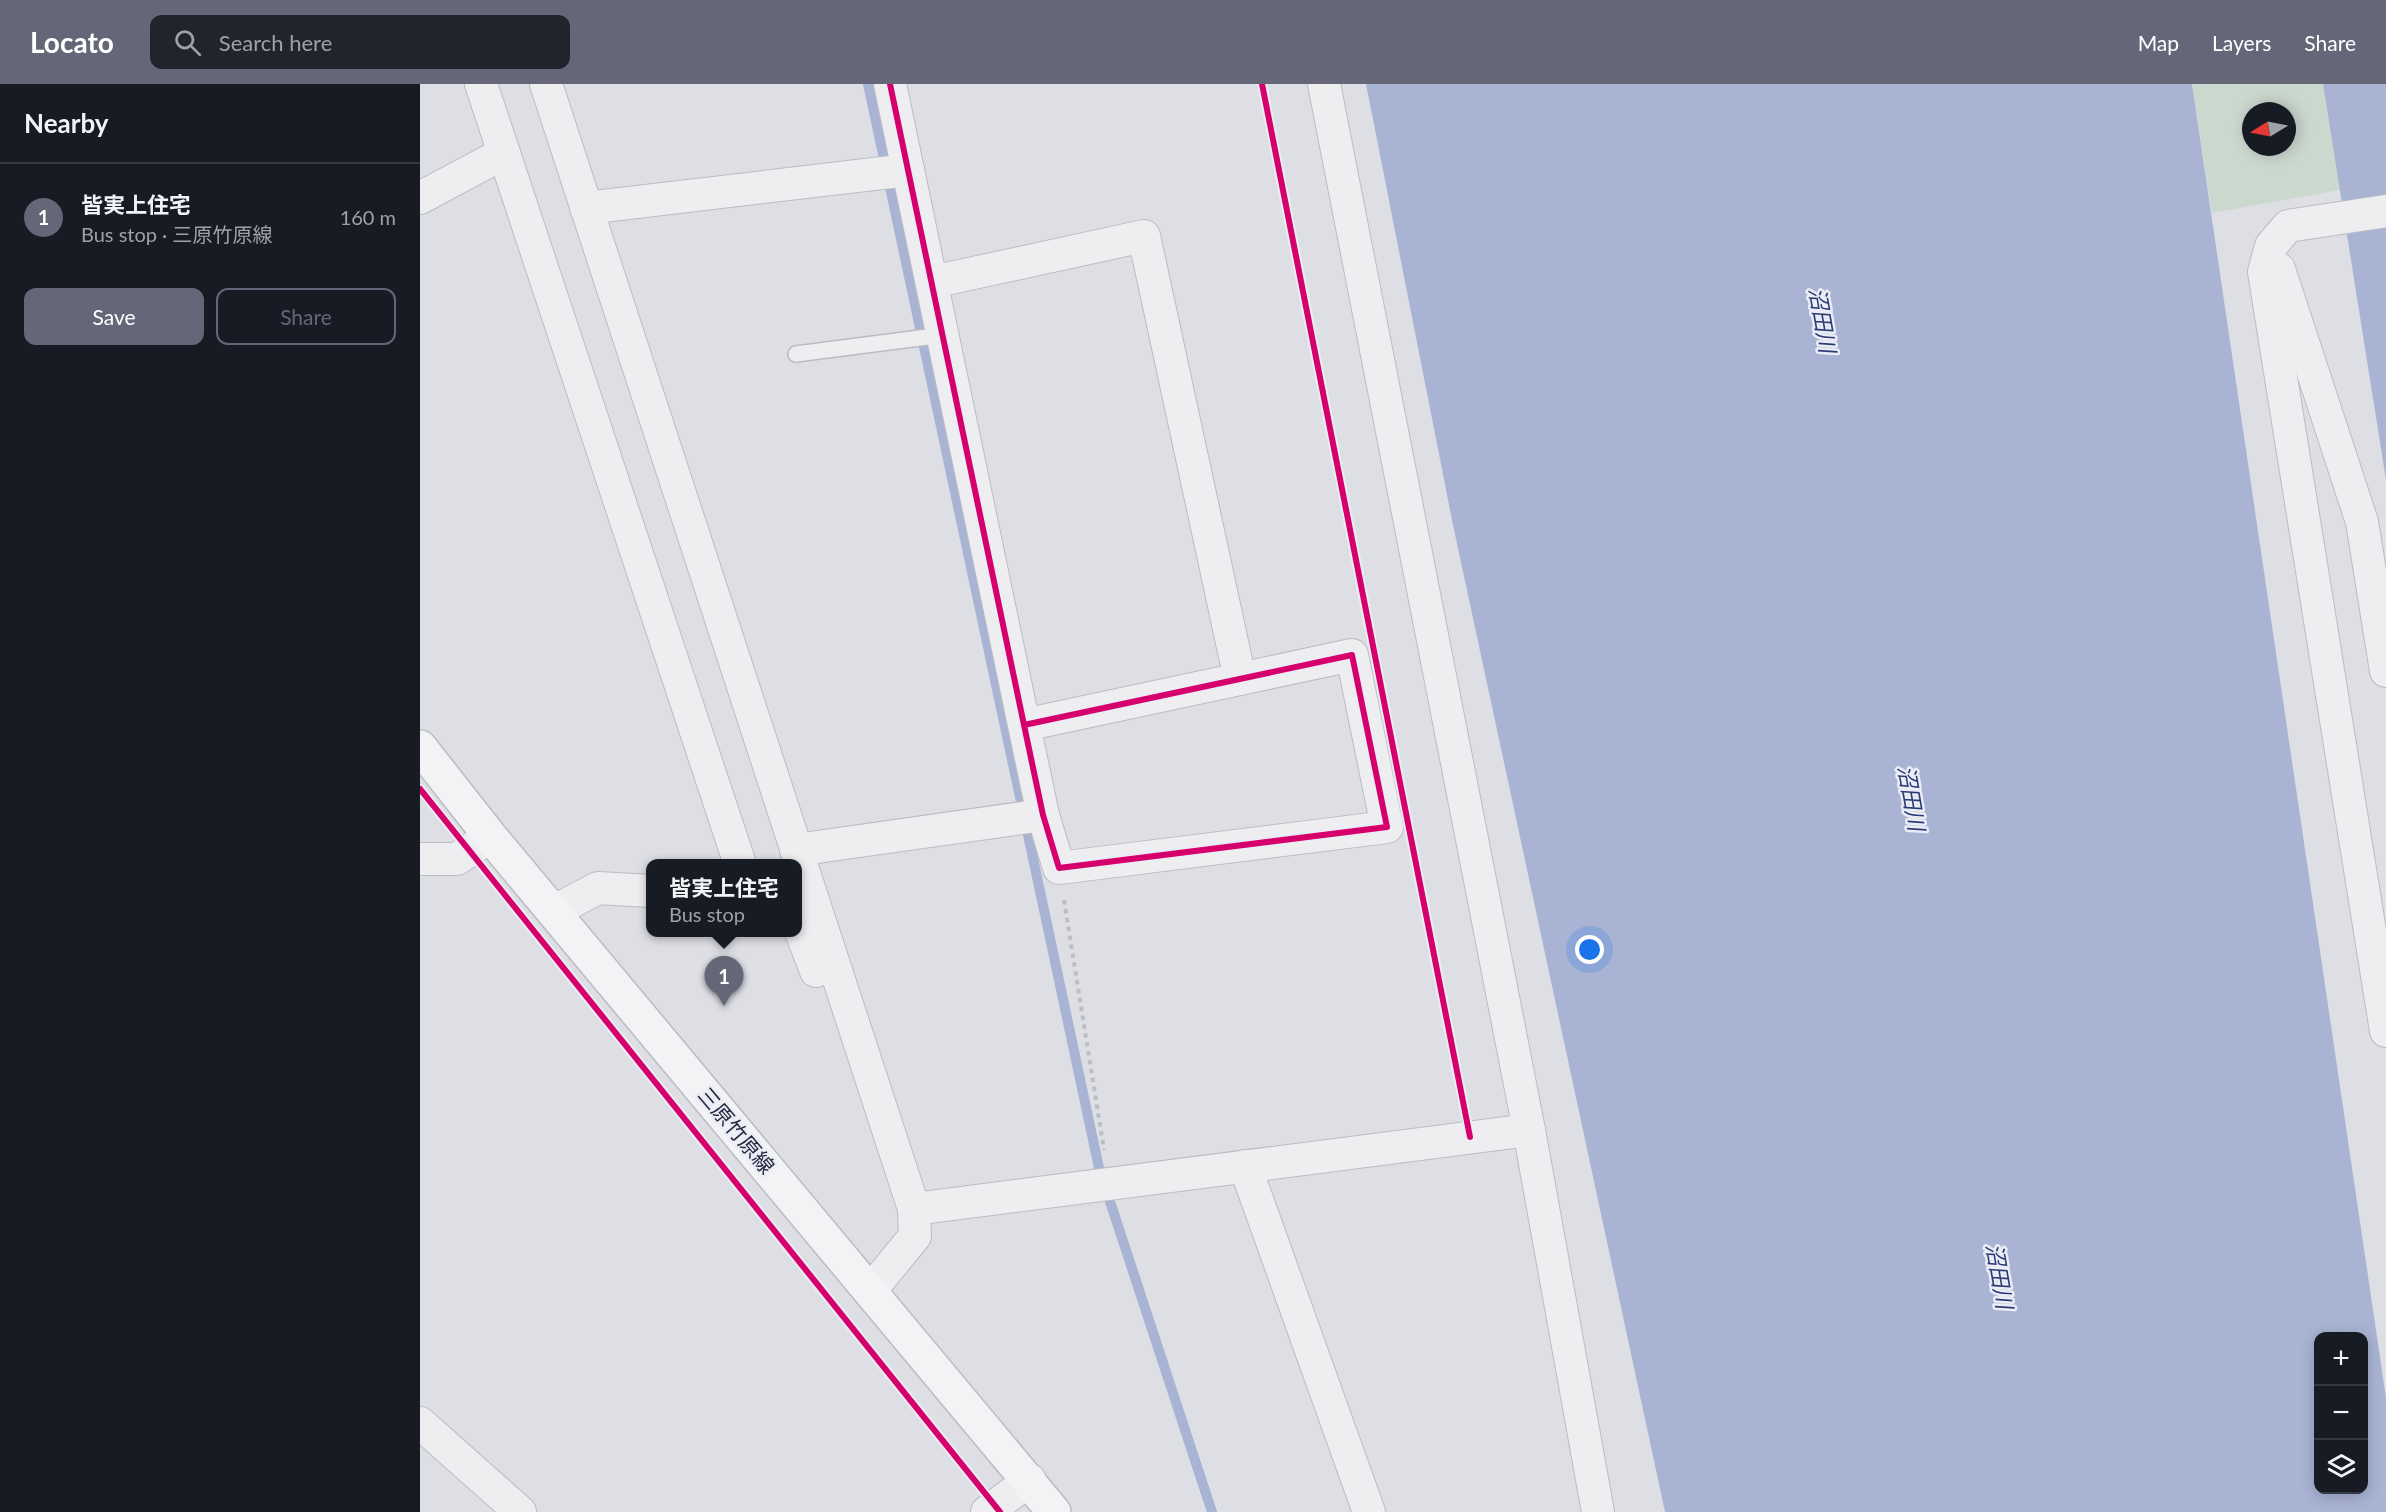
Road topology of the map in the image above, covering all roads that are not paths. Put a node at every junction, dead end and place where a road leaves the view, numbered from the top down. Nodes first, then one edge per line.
1 (481, 84) edge
2 (546, 84) edge
3 (890, 84) edge
4 (1324, 84) edge
5 (504, 153) junction
6 (908, 170) junction
7 (420, 198) edge
8 (586, 208) junction
9 (2386, 211) edge
10 (2280, 236) junction
11 (932, 282) junction
12 (943, 335) junction
13 (796, 354) dead end
14 (2386, 671) edge
15 (1240, 679) junction
16 (1024, 725) junction
17 (420, 747) edge
18 (1043, 815) junction
19 (490, 836) junction
20 (796, 850) junction
21 (420, 859) edge
22 (738, 859) edge
23 (799, 859) edge
24 (802, 868) edge
25 (646, 891) edge
26 (554, 911) junction
27 (802, 935) edge
28 (841, 986) junction
29 (2386, 1031) edge
30 (1529, 1130) junction
31 (1245, 1166) junction
32 (914, 1209) junction
33 (870, 1290) junction
34 (424, 1434) edge
35 (1030, 1480) junction
36 (520, 1512) edge
37 (987, 1512) edge
38 (1054, 1512) edge
39 (1369, 1512) edge
40 (1598, 1512) edge

1 - 5 street
2 - 8 street
3 - 6 street
4 - 30 street
5 - 7 street
5 - 22 street
6 - 8 street
6 - 11 street
8 - 20 street
9 - 10 street
10 - 14 street
10 - 29 street
11 - 12 street
11 - 15 street
12 - 13 lane
12 - 16 street
15 - 16 street
15 - 18 street
16 - 18 street
17 - 19 main road, 三原竹原線
18 - 20 street
19 - 21 street
19 - 26 main road, 三原竹原線
20 - 23 street
24 - 28 street
25 - 26 street
26 - 33 main road, 三原竹原線
27 - 28 street
28 - 32 street
30 - 31 street
30 - 40 street
31 - 32 street
31 - 39 street
32 - 33 street
33 - 35 main road, 三原竹原線
34 - 36 street
35 - 37 street
35 - 38 main road, 三原竹原線

